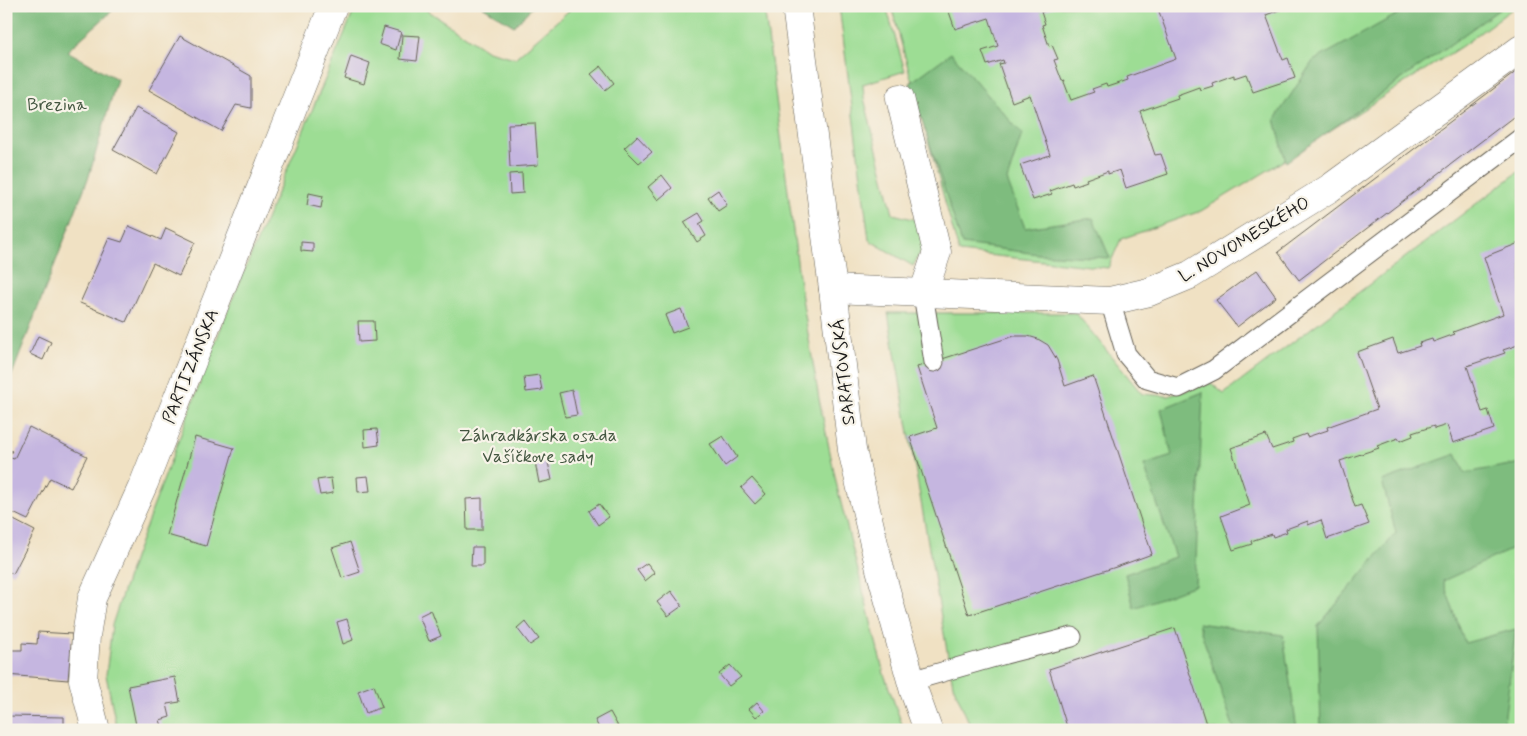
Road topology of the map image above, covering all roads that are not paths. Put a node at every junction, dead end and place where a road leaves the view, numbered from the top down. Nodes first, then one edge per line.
1 (332, 6) edge
2 (796, 6) edge
3 (1521, 49) edge
4 (900, 98) dead end
5 (1521, 138) edge
6 (833, 289) junction
7 (923, 294) junction
8 (1110, 301) junction
9 (934, 362) dead end
10 (1072, 637) dead end
11 (911, 681) junction
12 (96, 730) edge
13 (928, 730) edge

1 - 12 street, PARTIZÁNSKA
2 - 6 street, SARATOVSKÁ
3 - 8 street, L. NOVOMESKÉHO
4 - 7 street
5 - 8 lane
6 - 7 street, L. NOVOMESKÉHO
6 - 11 street, SARATOVSKÁ
7 - 8 street, L. NOVOMESKÉHO
7 - 9 lane
10 - 11 lane
11 - 13 street, SARATOVSKÁ

